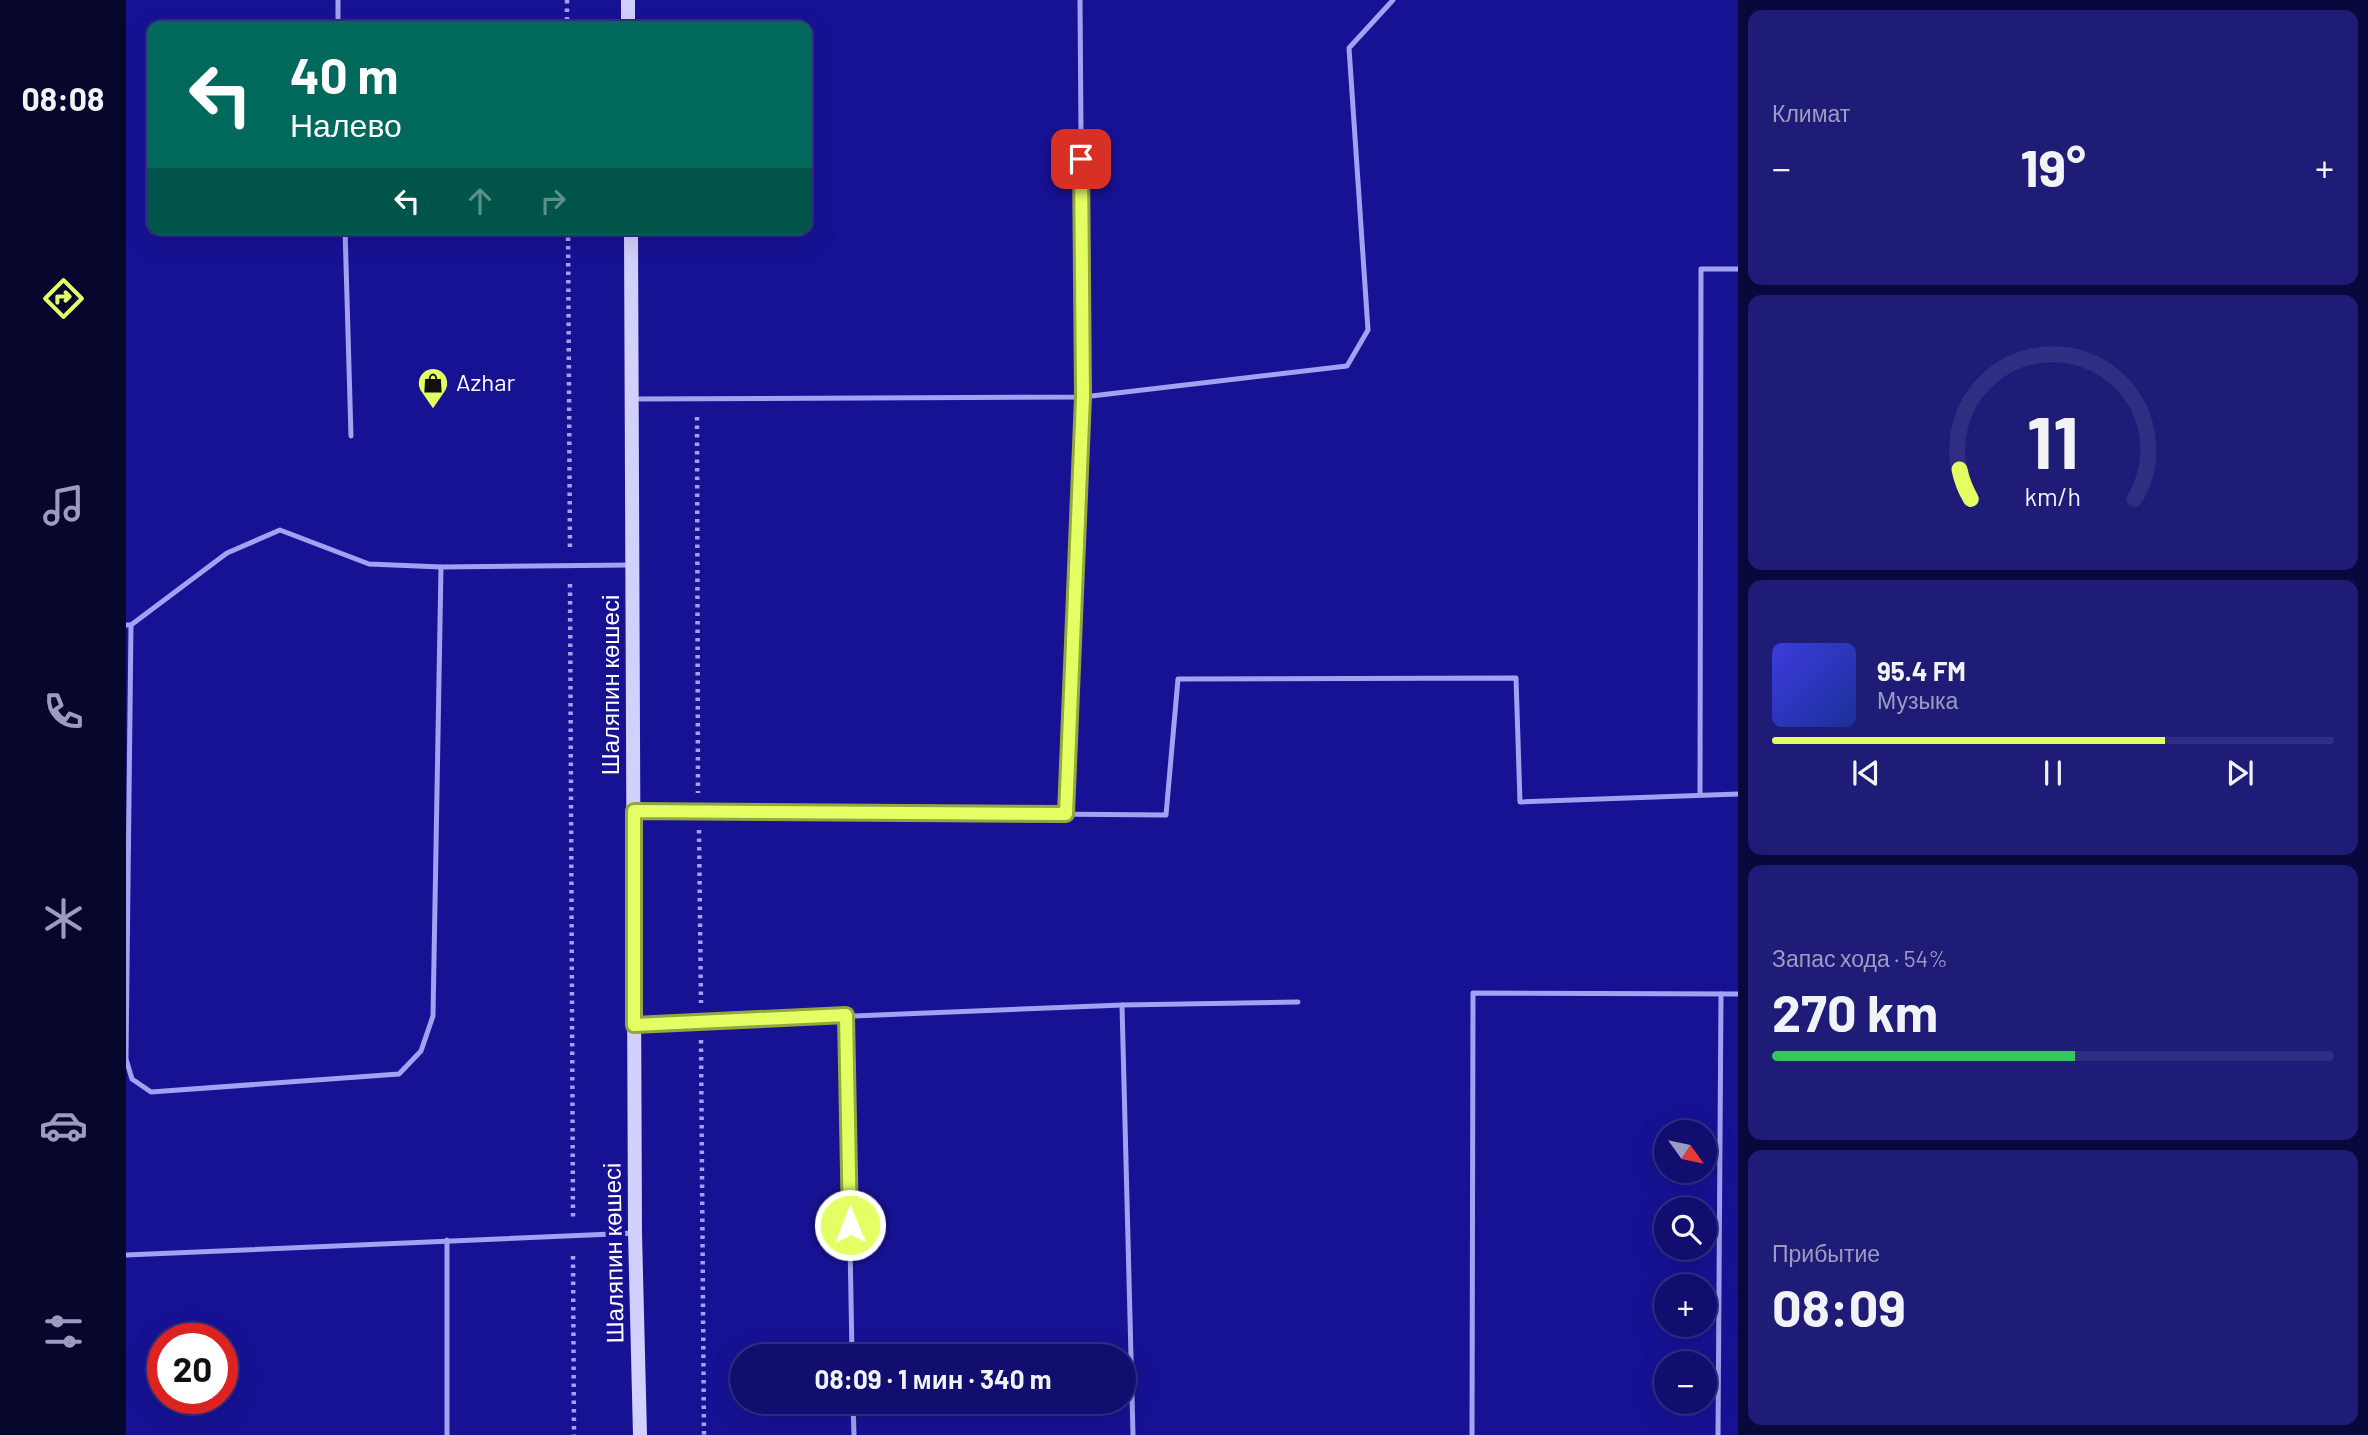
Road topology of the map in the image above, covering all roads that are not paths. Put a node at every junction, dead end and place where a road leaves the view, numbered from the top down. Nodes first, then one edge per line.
1 (338, 0) edge
2 (628, 0) edge
3 (1080, 0) edge
4 (1393, 0) edge
5 (338, 21) edge
6 (628, 21) edge
7 (345, 235) edge
8 (631, 235) edge
9 (1738, 269) edge
10 (1083, 397) junction
11 (633, 399) junction
12 (351, 436) dead end
13 (633, 565) junction
14 (441, 567) junction
15 (128, 625) edge
16 (1738, 794) edge
17 (1700, 795) junction
18 (634, 811) junction
19 (1066, 814) junction
20 (1738, 994) edge
21 (1721, 995) junction
22 (1298, 1002) dead end
23 (1122, 1005) junction
24 (846, 1015) junction
25 (634, 1025) junction
26 (635, 1233) junction
27 (447, 1240) junction
28 (126, 1255) edge
29 (852, 1344) edge
30 (853, 1414) edge
31 (447, 1435) edge
32 (640, 1435) edge
33 (854, 1435) edge
34 (1133, 1435) edge
35 (1472, 1435) edge
36 (1718, 1435) edge

1 - 5 lane
2 - 6 main road
3 - 10 lane
4 - 10 lane
7 - 12 lane
8 - 11 main road, Шаляпин көшесі
9 - 17 lane
10 - 11 lane
10 - 19 lane
11 - 13 main road, Шаляпин көшесі
13 - 14 lane
13 - 18 main road, Шаляпин көшесі
14 - 15 lane
14 - 15 lane
16 - 17 lane
17 - 19 lane
18 - 19 lane
18 - 25 main road, Шаляпин көшесі
20 - 21 lane
21 - 35 lane
21 - 36 lane
22 - 23 lane
23 - 24 lane
23 - 34 lane
24 - 25 lane
24 - 29 lane
25 - 26 main road, Шаляпин көшесі
26 - 27 lane
26 - 32 main road, Шаляпин көшесі
27 - 28 lane
27 - 31 lane
30 - 33 lane

